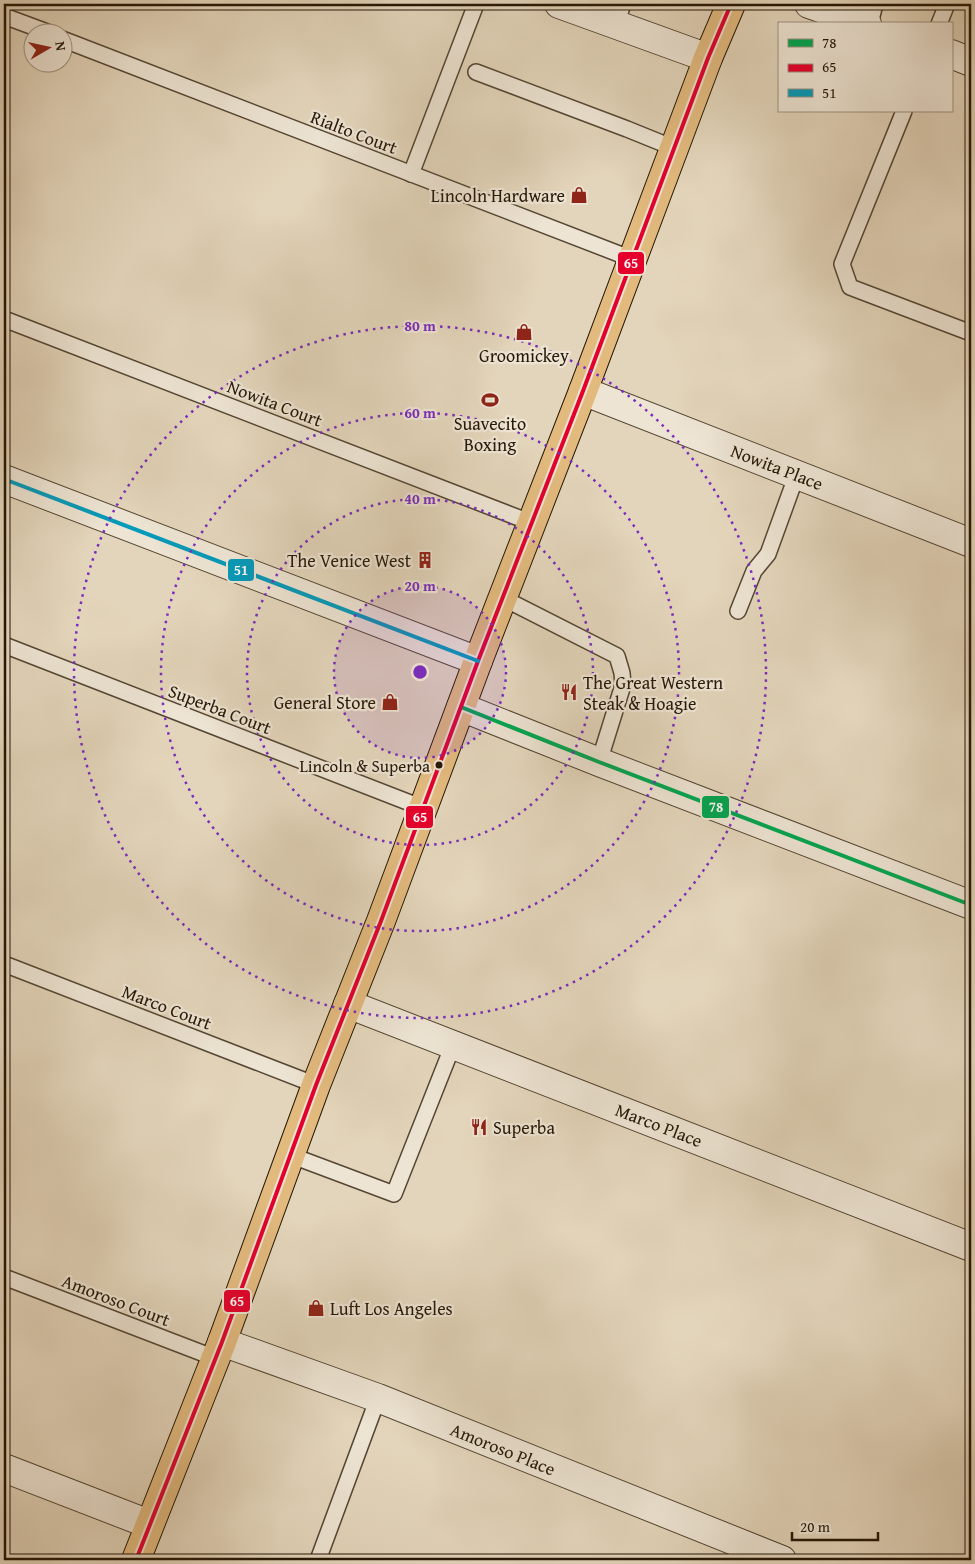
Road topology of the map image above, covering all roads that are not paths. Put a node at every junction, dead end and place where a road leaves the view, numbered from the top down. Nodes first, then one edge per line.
1 (476, 4) edge
2 (559, 4) edge
3 (731, 4) edge
4 (810, 4) edge
5 (875, 4) edge
6 (947, 4) edge
7 (619, 14) edge
8 (4, 16) edge
9 (862, 22) edge
10 (869, 22) edge
11 (940, 22) edge
12 (22, 23) edge
13 (72, 42) edge
14 (952, 54) edge
15 (708, 58) junction
16 (971, 62) edge
17 (476, 72) dead end
18 (904, 112) edge
19 (674, 148) junction
20 (411, 174) junction
21 (632, 259) junction
22 (4, 319) edge
23 (971, 333) edge
24 (583, 391) junction
25 (797, 474) junction
26 (4, 479) edge
27 (532, 523) junction
28 (971, 543) edge
29 (503, 598) junction
30 (738, 611) dead end
31 (4, 645) edge
32 (478, 661) junction
33 (461, 707) junction
34 (599, 762) junction
35 (423, 808) junction
36 (971, 905) edge
37 (4, 964) edge
38 (348, 1004) junction
39 (453, 1045) junction
40 (316, 1085) junction
41 (290, 1155) junction
42 (971, 1247) edge
43 (4, 1277) edge
44 (218, 1350) junction
45 (378, 1398) junction
46 (4, 1468) edge
47 (150, 1524) junction
48 (136, 1560) edge
49 (318, 1560) edge
50 (782, 1560) edge

1 - 20 lane
2 - 7 street
3 - 15 highway
4 - 9 street
5 - 10 lane
6 - 11 lane
7 - 15 street
8 - 12 lane
13 - 20 lane, Rialto Court
14 - 16 street
15 - 19 highway
17 - 19 lane
18 - 23 lane
19 - 21 highway
20 - 21 lane, Rialto Court
21 - 24 highway
22 - 27 lane, Nowita Court
24 - 25 street, Nowita Place
24 - 27 highway
25 - 28 street, Nowita Place
25 - 30 lane
26 - 32 street
27 - 29 highway
29 - 32 highway
29 - 34 lane
31 - 35 lane, Superba Court
32 - 33 highway
33 - 34 street
33 - 35 highway
34 - 36 street
35 - 38 highway
37 - 40 lane, Marco Court
38 - 39 street, Marco Place
38 - 40 highway
39 - 41 lane
39 - 42 street, Marco Place
40 - 41 highway
41 - 44 highway
43 - 44 lane, Amoroso Court
44 - 45 street, Amoroso Place
44 - 47 highway
45 - 49 lane
45 - 50 street, Amoroso Place
46 - 47 street
47 - 48 highway

